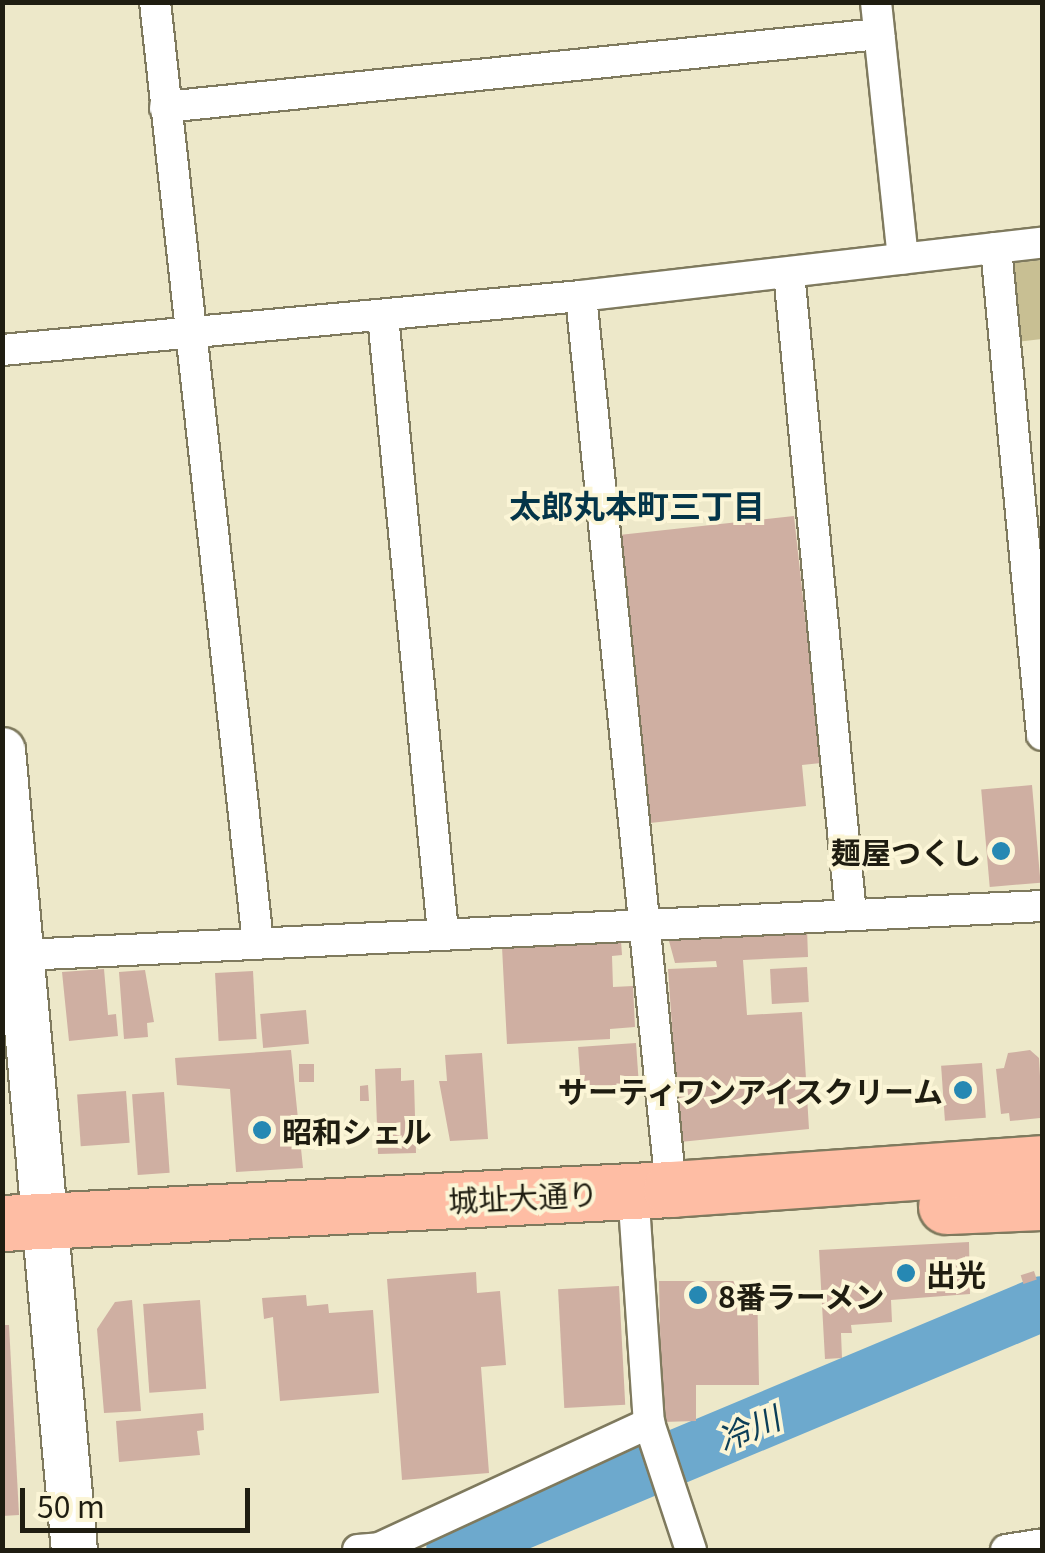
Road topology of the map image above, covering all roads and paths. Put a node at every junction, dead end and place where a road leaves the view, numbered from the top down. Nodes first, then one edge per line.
1 (155, 2) edge
2 (876, 2) edge
3 (879, 34) junction
4 (165, 107) junction
5 (1042, 243) edge
6 (996, 248) junction
7 (903, 259) junction
8 (788, 272) junction
9 (582, 296) junction
10 (383, 316) junction
11 (191, 332) junction
12 (2, 350) edge
13 (1042, 735) edge
14 (2, 750) edge
15 (1042, 906) edge
16 (851, 914) junction
17 (644, 924) junction
18 (442, 932) junction
19 (258, 944) junction
20 (12, 955) edge
21 (1042, 1163) edge
22 (1042, 1202) edge
23 (653, 1204) junction
24 (24, 1240) edge
25 (649, 1422) junction
26 (1042, 1544) edge
27 (74, 1550) edge
28 (358, 1550) edge
29 (691, 1550) edge
30 (1006, 1550) edge

1 - 4 street
2 - 3 street
3 - 4 street
3 - 7 street
4 - 11 street
5 - 6 street
6 - 7 street
6 - 13 street
7 - 8 street
8 - 9 street
8 - 16 street
9 - 10 street
9 - 17 street
10 - 11 street
10 - 18 street
11 - 12 street
11 - 19 street
14 - 20 street
15 - 16 street
16 - 17 street
17 - 18 street
17 - 23 street
18 - 19 street
19 - 20 street
20 - 24 street
21 - 23 highway, 城址大通り
22 - 23 highway, 城址大通り
23 - 24 highway, 城址大通り
23 - 25 street
24 - 27 street
25 - 28 street
25 - 29 street
26 - 30 street

